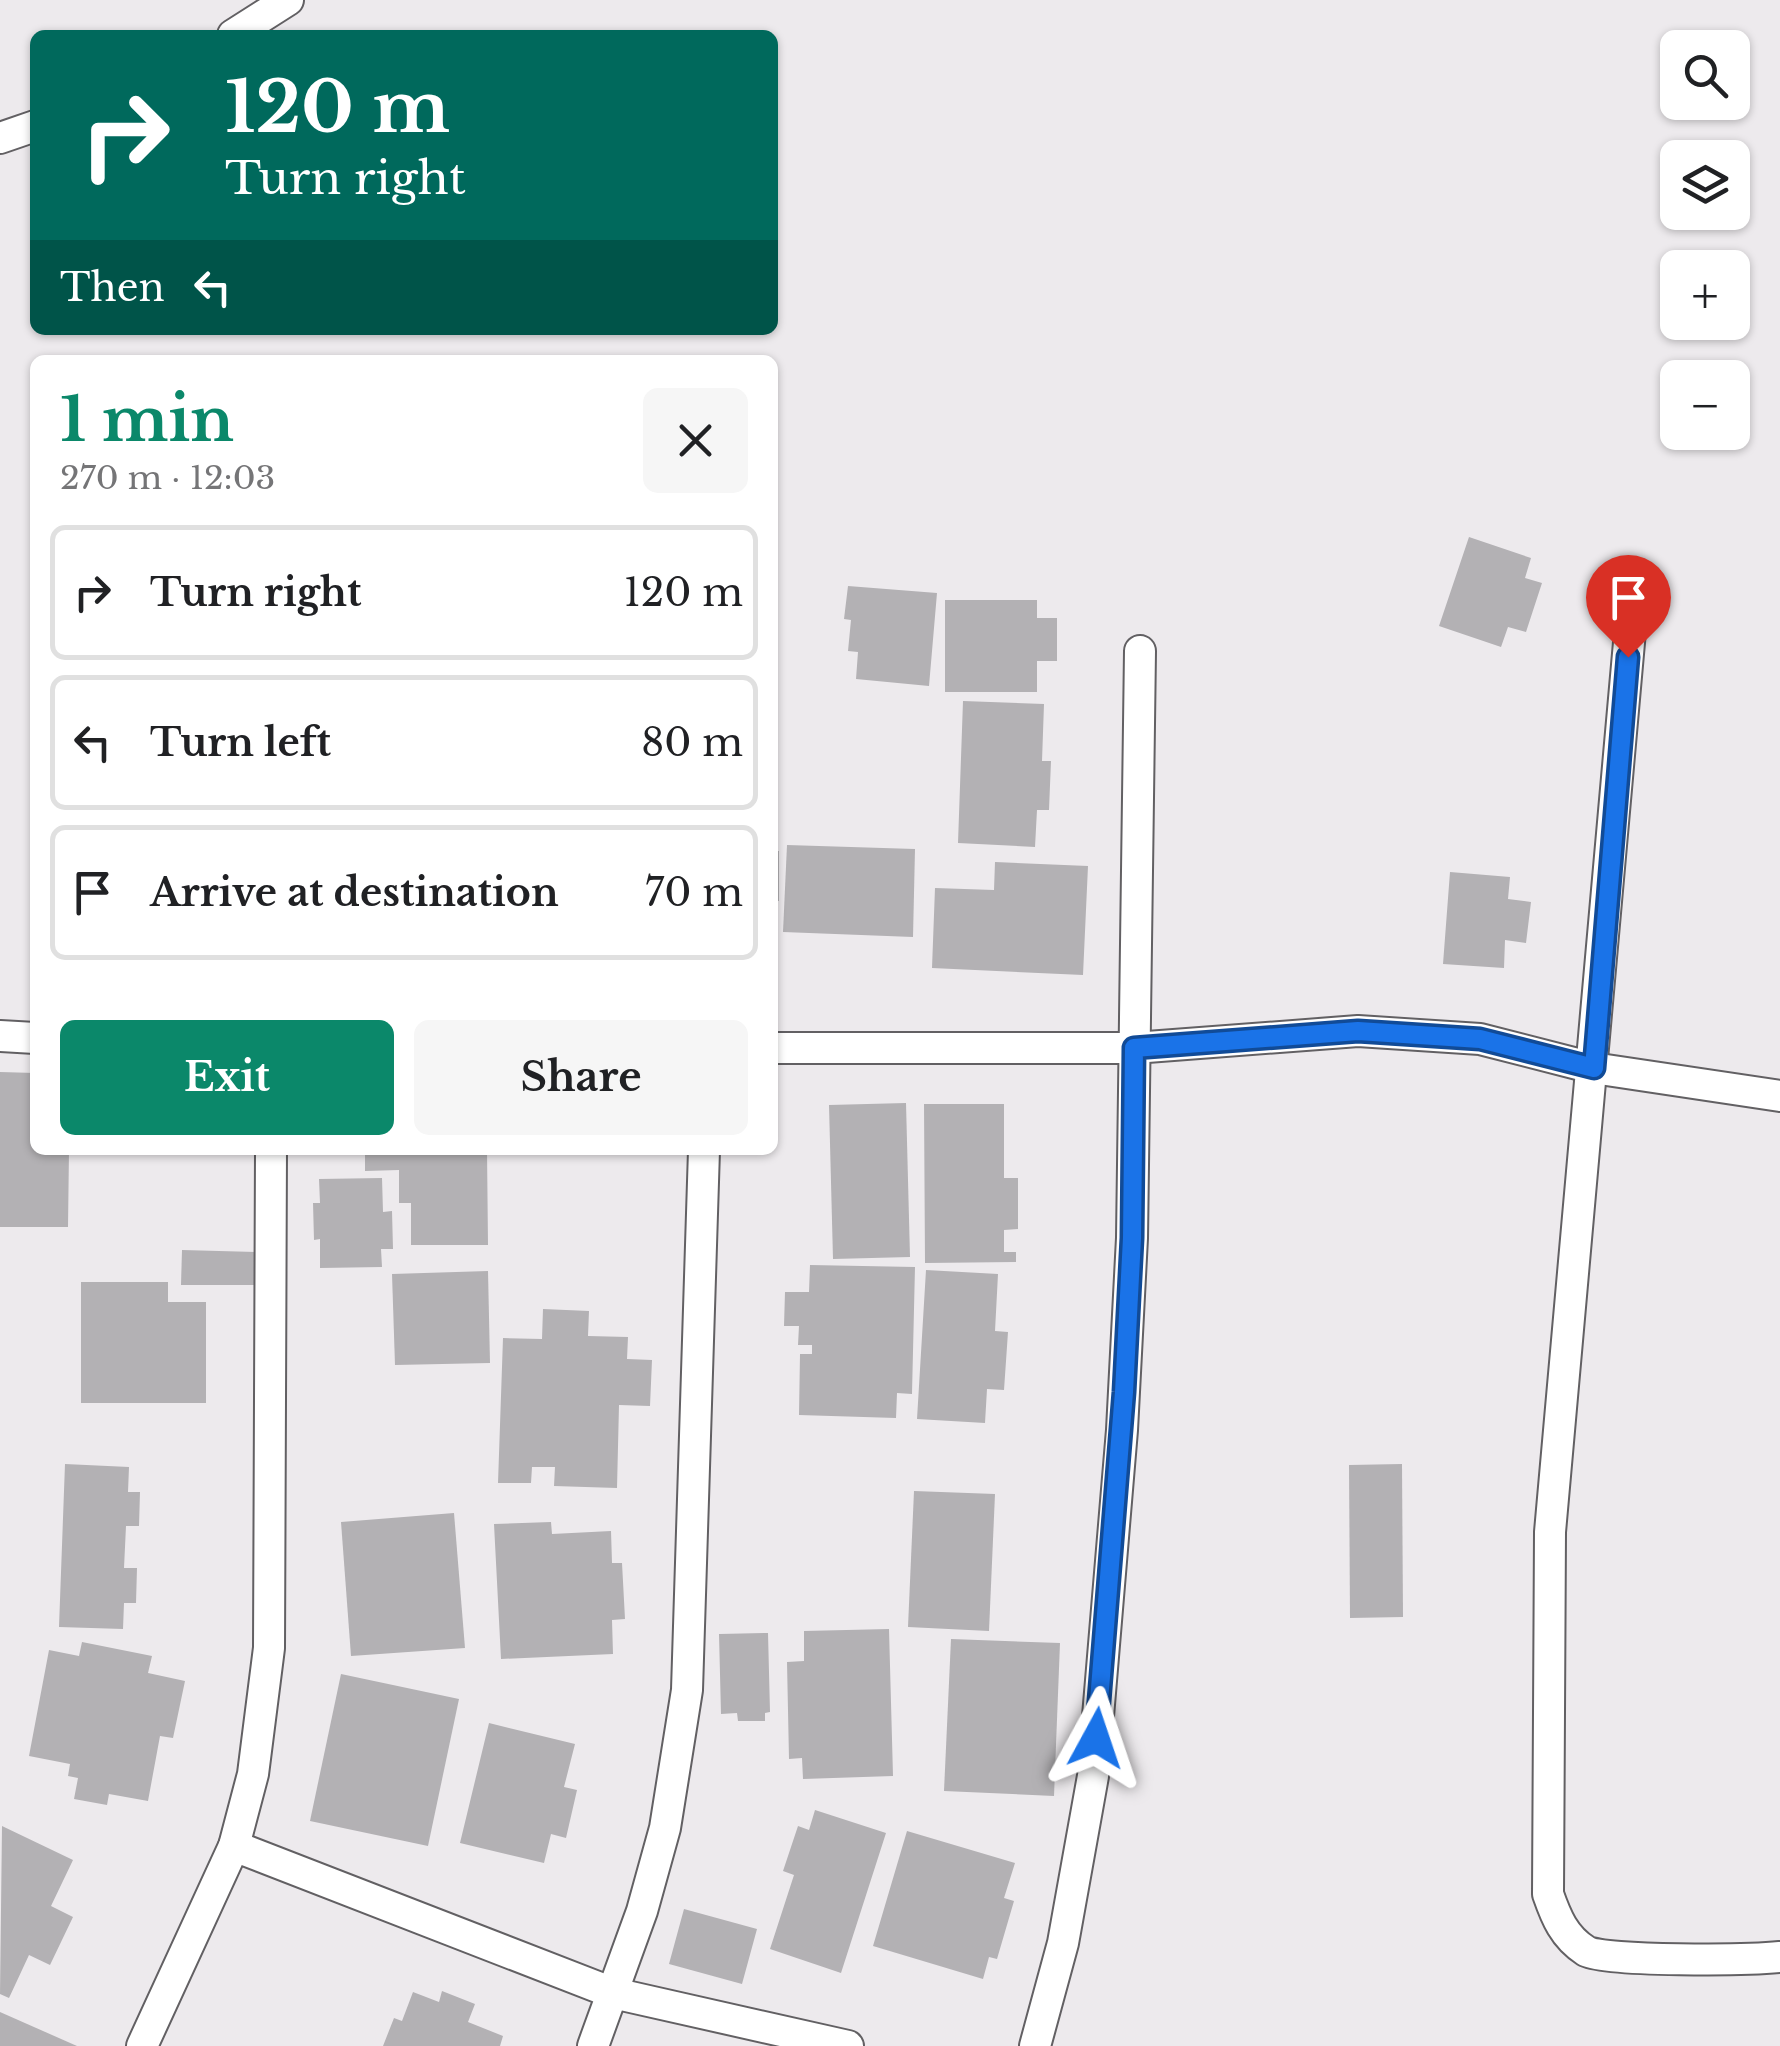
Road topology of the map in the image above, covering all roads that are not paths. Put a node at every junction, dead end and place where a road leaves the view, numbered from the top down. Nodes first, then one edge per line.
1 (288, 0) edge
2 (241, 30) edge
3 (30, 128) edge
4 (0, 138) edge
5 (1632, 620) dead end
6 (1140, 651) dead end
7 (0, 1036) edge
8 (30, 1038) edge
9 (778, 1048) edge
10 (1134, 1048) junction
11 (1594, 1068) junction
12 (1780, 1096) edge
13 (271, 1155) edge
14 (704, 1155) edge
15 (234, 1846) junction
16 (1780, 1957) edge
17 (613, 1993) junction
18 (142, 2046) edge
19 (594, 2046) edge
20 (848, 2046) edge
21 (1034, 2046) edge

1 - 2 street
3 - 4 street
5 - 11 street
6 - 10 street
7 - 8 street
9 - 10 street
10 - 11 street
10 - 21 street
11 - 12 street
11 - 16 street
13 - 15 street
14 - 17 street
15 - 17 street
15 - 18 street
17 - 19 street
17 - 20 street

